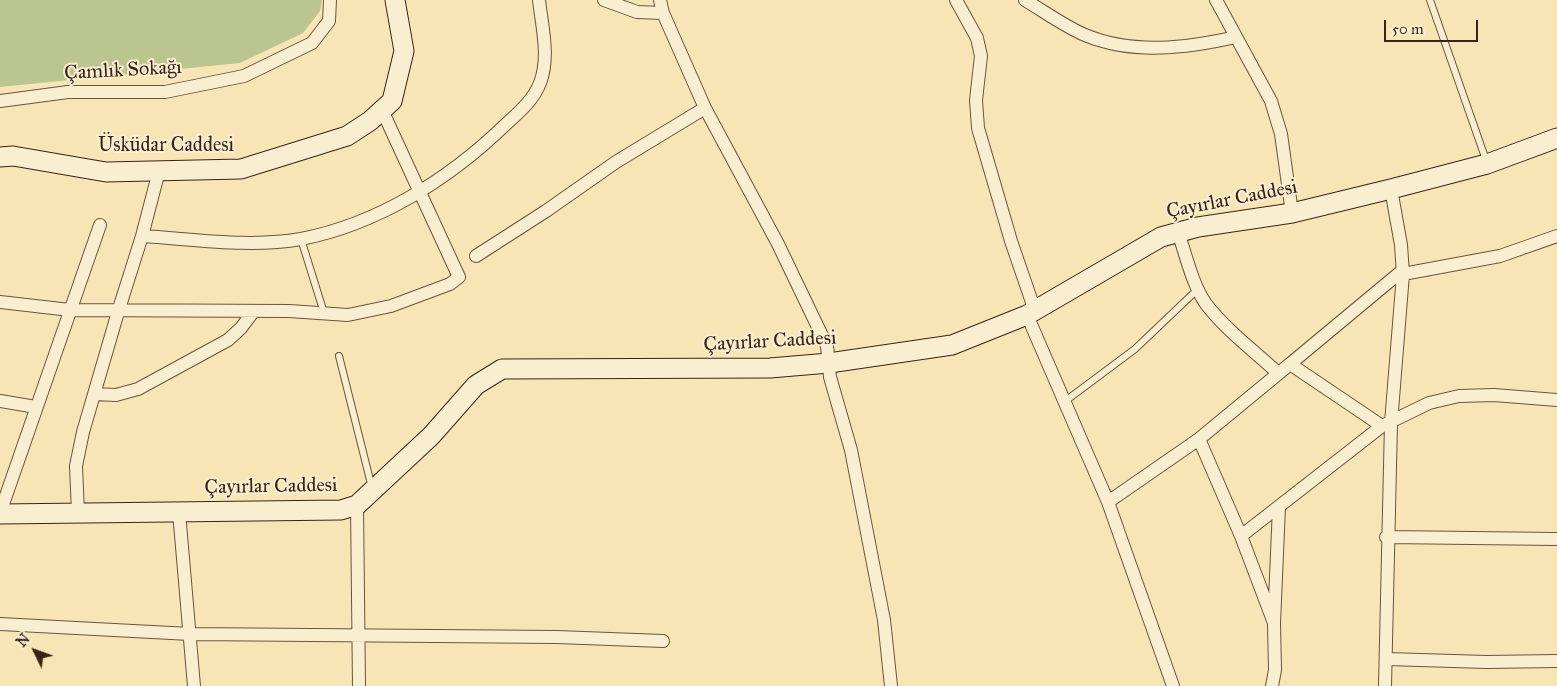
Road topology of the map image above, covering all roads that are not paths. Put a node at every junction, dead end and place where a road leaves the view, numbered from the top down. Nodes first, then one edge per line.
1 (330, 0) edge
2 (395, 0) edge
3 (539, 0) edge
4 (604, 0) edge
5 (660, 0) edge
6 (956, 0) edge
7 (1025, 0) edge
8 (1216, 0) edge
9 (1430, 0) edge
10 (663, 13) junction
11 (1236, 38) junction
12 (0, 101) edge
13 (705, 108) junction
14 (382, 110) junction
15 (1557, 138) edge
16 (0, 157) edge
17 (1487, 164) junction
18 (159, 171) junction
19 (1391, 189) junction
20 (420, 191) junction
21 (1292, 213) junction
22 (100, 225) dead end
23 (1178, 232) junction
24 (142, 236) junction
25 (1557, 236) edge
26 (301, 239) junction
27 (476, 256) dead end
28 (1403, 272) junction
29 (1198, 289) junction
30 (0, 302) edge
31 (70, 310) junction
32 (118, 312) junction
33 (253, 312) junction
34 (324, 313) junction
35 (1031, 313) junction
36 (339, 356) dead end
37 (829, 363) junction
38 (1290, 364) junction
39 (1278, 373) junction
40 (94, 394) junction
41 (1557, 400) edge
42 (0, 401) edge
43 (1063, 403) junction
44 (36, 407) junction
45 (1386, 424) junction
46 (1199, 439) junction
47 (373, 492) junction
48 (1108, 502) junction
49 (358, 505) junction
50 (1278, 507) junction
51 (179, 512) junction
52 (78, 513) junction
53 (0, 514) edge
54 (1241, 536) junction
55 (1386, 537) junction
56 (1557, 539) edge
57 (1274, 622) junction
58 (0, 624) edge
59 (190, 634) junction
60 (358, 636) junction
61 (663, 641) dead end
62 (1386, 659) junction
63 (1557, 660) edge
64 (194, 686) edge
65 (359, 686) edge
66 (891, 686) edge
67 (1173, 686) edge
68 (1272, 686) edge
69 (1384, 686) edge

1 - 12 street, Çamlık Sokağı
2 - 14 street, Üsküdar Caddesi
3 - 20 street
4 - 10 street
5 - 10 street
6 - 35 street
7 - 11 street
8 - 11 street
9 - 17 lane
10 - 13 street
11 - 21 street
13 - 27 street
13 - 37 street
14 - 18 street, Üsküdar Caddesi
14 - 20 street
15 - 17 street, Çayırlar Caddesi
16 - 18 street, Üsküdar Caddesi
17 - 19 street, Çayırlar Caddesi
18 - 24 street
19 - 21 street, Çayırlar Caddesi
19 - 28 street
20 - 26 street
20 - 34 street
21 - 23 street, Çayırlar Caddesi
22 - 31 street
23 - 29 street
23 - 35 street, Çayırlar Caddesi
24 - 26 street
24 - 32 street
25 - 28 street
26 - 34 lane
28 - 38 street
28 - 45 street
29 - 39 street
29 - 43 lane
30 - 31 street
31 - 32 street
31 - 44 street
32 - 33 street
32 - 40 street
33 - 34 street
33 - 40 street
35 - 37 street, Çayırlar Caddesi
35 - 43 street
36 - 47 lane
37 - 47 street, Çayırlar Caddesi
37 - 66 street
38 - 39 street
38 - 45 street
39 - 46 street
40 - 52 street
41 - 45 street
42 - 44 street
43 - 48 street
44 - 53 street
45 - 50 street
45 - 55 street
46 - 48 street
46 - 54 street
47 - 49 street, Çayırlar Caddesi
48 - 67 street
49 - 51 street, Çayırlar Caddesi
49 - 60 street
50 - 54 street
50 - 57 street
51 - 52 street, Çayırlar Caddesi
51 - 59 street
52 - 53 street, Çayırlar Caddesi
54 - 57 street
55 - 56 street
55 - 62 street
57 - 68 street
58 - 59 street
59 - 60 street
59 - 64 street
60 - 61 street
60 - 65 street
62 - 63 street
62 - 69 street

